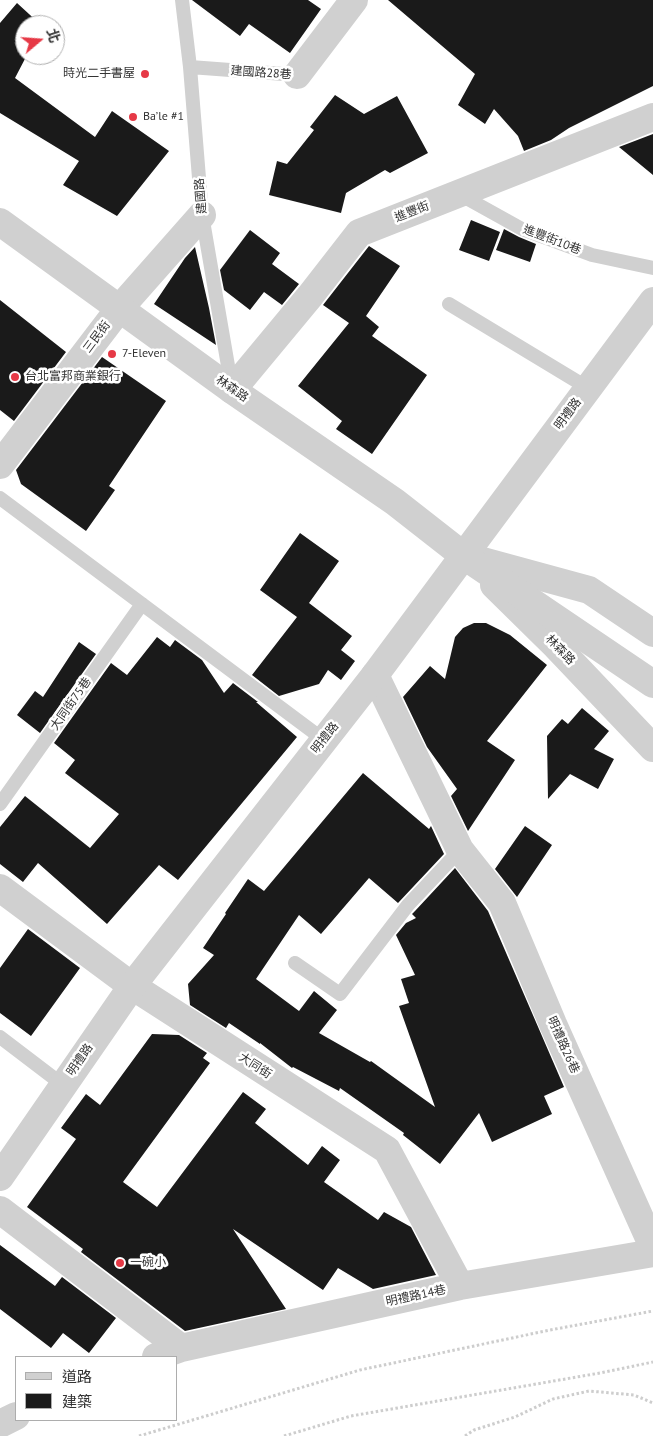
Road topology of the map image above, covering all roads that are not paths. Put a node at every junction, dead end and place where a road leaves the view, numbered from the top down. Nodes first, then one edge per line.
1 (182, 0) edge
2 (354, 0) edge
3 (190, 67) junction
4 (297, 75) joint
5 (653, 117) edge
6 (459, 194) junction
7 (202, 215) junction
8 (0, 222) edge
9 (653, 268) edge
10 (653, 301) edge
11 (449, 304) dead end
12 (118, 309) junction
13 (588, 388) junction
14 (232, 390) junction
15 (0, 465) edge
16 (0, 498) edge
17 (464, 556) junction
18 (142, 604) junction
19 (653, 633) edge
20 (375, 675) junction
21 (653, 684) edge
22 (324, 740) junction
23 (653, 748) edge
24 (0, 804) edge
25 (460, 850) junction
26 (0, 888) edge
27 (295, 963) dead end
28 (132, 986) junction
29 (0, 1038) edge
30 (63, 1085) junction
31 (0, 1177) edge
32 (0, 1210) edge
33 (653, 1246) edge
34 (653, 1253) edge
35 (460, 1286) junction
36 (181, 1348) junction
37 (159, 1356) edge
38 (15, 1416) edge
39 (0, 1424) edge

1 - 3 lane, 建國路
2 - 4 street, 建國路28巷
3 - 4 lane, 建國路28巷
3 - 7 lane, 建國路
5 - 6 street, 進豐街
6 - 9 lane, 進豐街10巷
6 - 14 street, 進豐街
7 - 12 street, 三民街
7 - 14 lane, 建國路
8 - 12 street, 林森路
10 - 13 street, 明禮路
11 - 13 lane
12 - 14 street, 林森路
12 - 15 street, 三民街
13 - 17 street, 明禮路
14 - 17 street, 林森路
16 - 18 lane
17 - 19 street, 林森路
17 - 20 street, 明禮路
17 - 21 street, 林森路
17 - 23 street, 林森路
18 - 22 lane
18 - 24 lane, 大同街75巷
20 - 22 street, 明禮路
20 - 25 street, 明禮路26巷
22 - 28 street, 明禮路
25 - 27 lane
25 - 33 street, 明禮路26巷
26 - 28 street, 大同街
28 - 30 street, 明禮路
28 - 35 street, 大同街
29 - 30 lane
30 - 31 street, 明禮路
32 - 36 street
34 - 35 street, 明禮路14巷
35 - 36 street, 明禮路14巷
36 - 37 street, 明禮路14巷
38 - 39 street

